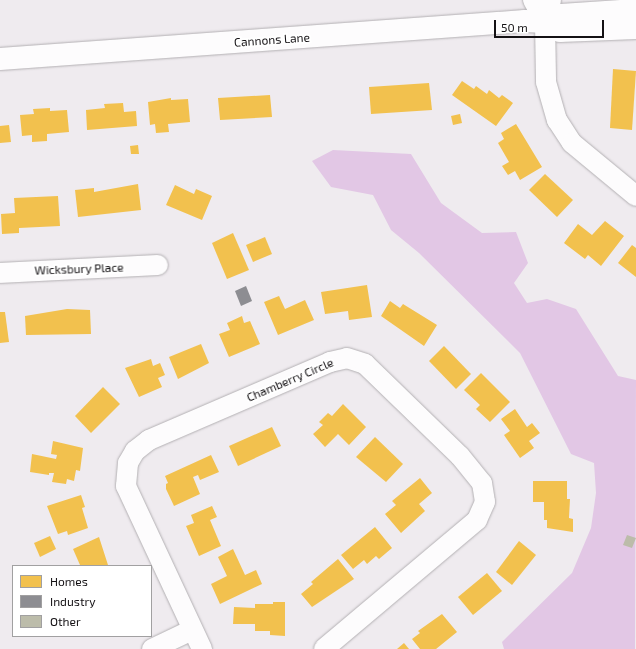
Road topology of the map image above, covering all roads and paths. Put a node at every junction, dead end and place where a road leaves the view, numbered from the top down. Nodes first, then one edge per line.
1 (534, 0) edge
2 (551, 0) edge
3 (636, 10) edge
4 (545, 22) junction
5 (636, 28) edge
6 (0, 59) edge
7 (636, 196) edge
8 (158, 265) dead end
9 (0, 273) edge
10 (192, 630) junction
11 (152, 649) edge
12 (202, 649) edge
13 (324, 649) edge

1 - 4 street
2 - 4 street
3 - 4 main road, Cannons Lane
4 - 5 main road, Cannons Lane
4 - 6 main road, Cannons Lane
4 - 7 street
8 - 9 street, Wicksbury Place
10 - 11 street
10 - 12 street, Chamberry Circle
10 - 13 street, Chamberry Circle

